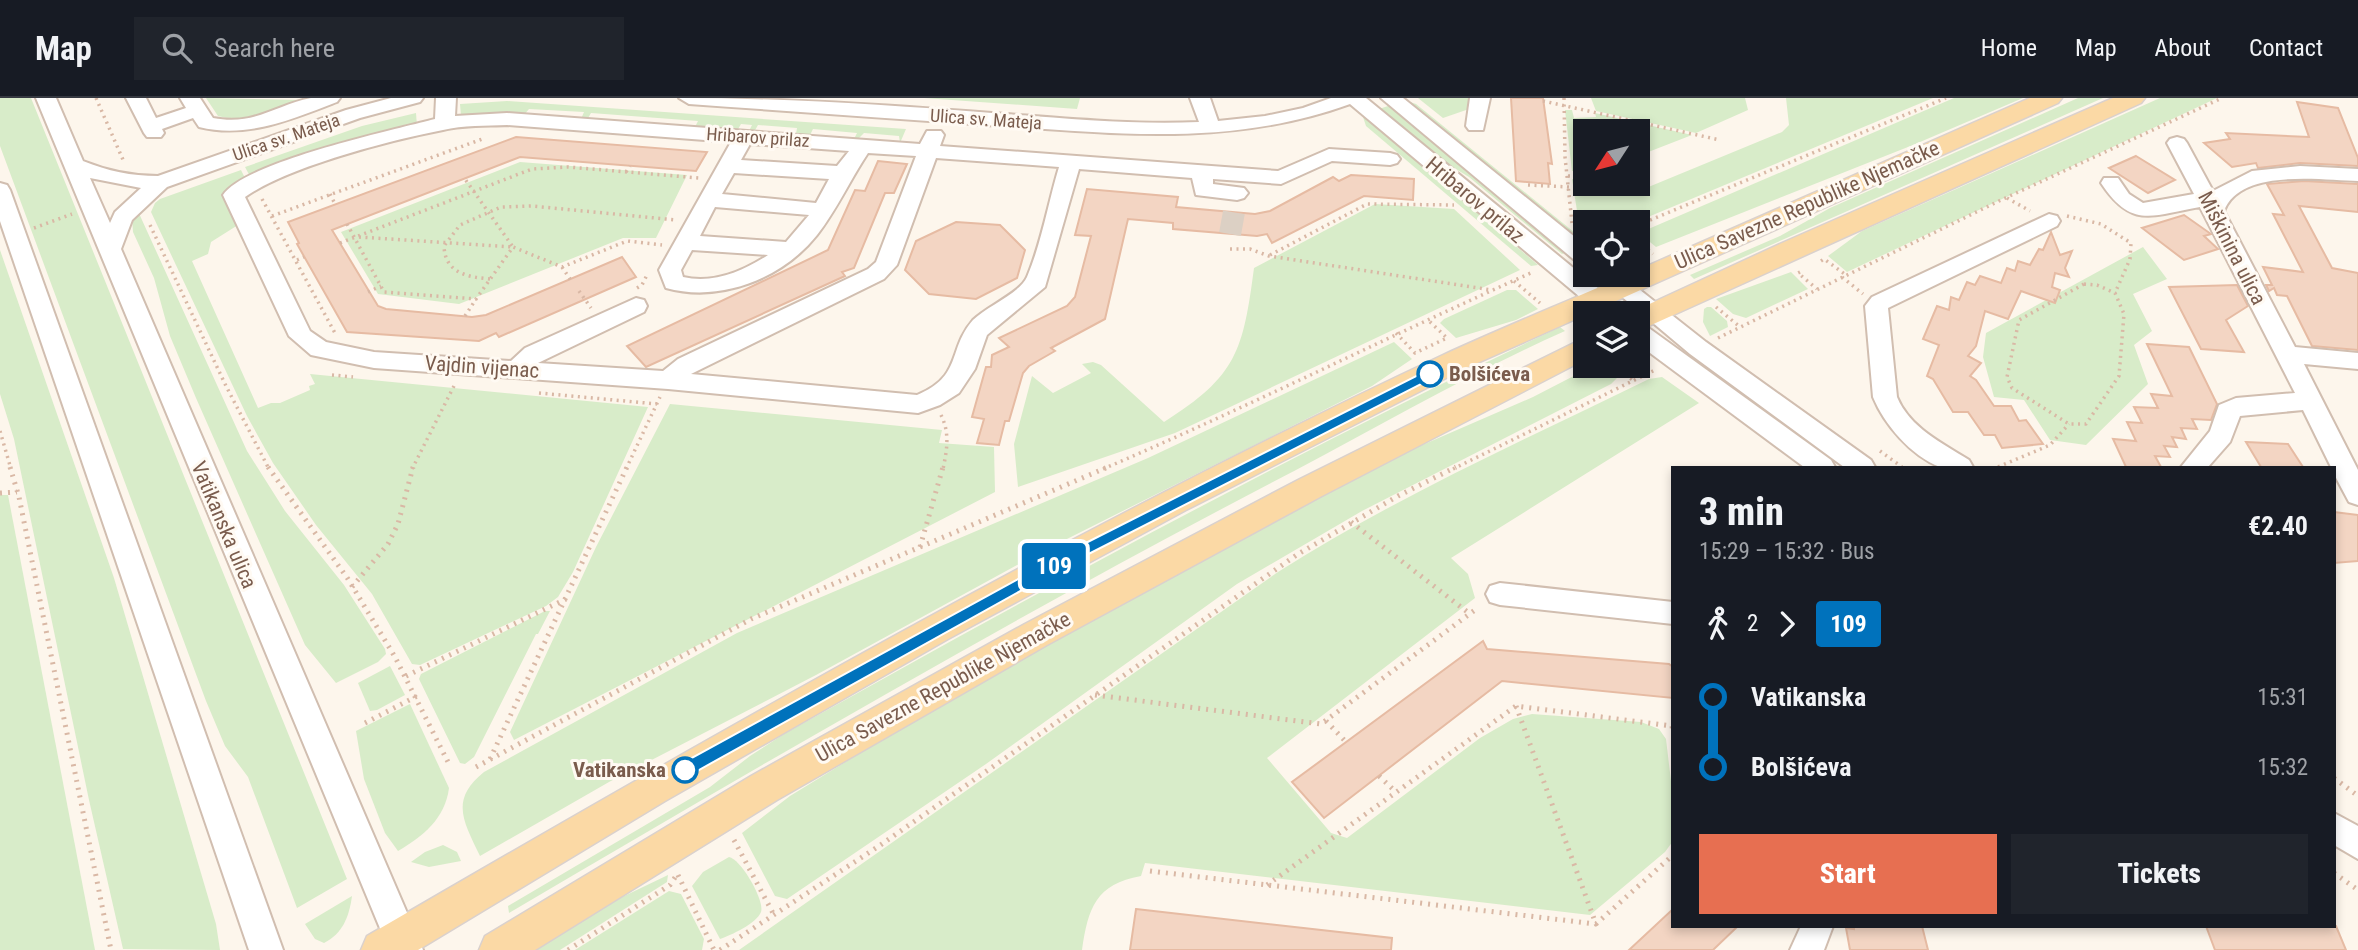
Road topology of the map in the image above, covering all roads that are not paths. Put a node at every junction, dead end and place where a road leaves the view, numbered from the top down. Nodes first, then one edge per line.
1 (46, 98) edge
2 (136, 98) edge
3 (330, 98) edge
4 (414, 98) edge
5 (446, 98) edge
6 (690, 98) edge
7 (1200, 98) edge
8 (1300, 98) edge
9 (1352, 98) edge
10 (1391, 98) edge
11 (1480, 98) edge
12 (2050, 98) edge
13 (2133, 98) edge
14 (722, 99) edge
15 (193, 104) edge
16 (940, 116) junction
17 (445, 123) junction
18 (1210, 126) junction
19 (1476, 126) dead end
20 (744, 136) junction
21 (862, 145) junction
22 (928, 151) junction
23 (1390, 159) dead end
24 (1072, 160) junction
25 (74, 164) junction
26 (729, 166) junction
27 (842, 173) junction
28 (2358, 175) edge
29 (2245, 180) junction
30 (160, 182) junction
31 (2110, 183) dead end
32 (0, 190) edge
33 (702, 195) junction
34 (2210, 206) junction
35 (824, 210) junction
36 (2049, 221) road end
37 (676, 236) junction
38 (1573, 247) edge
39 (110, 249) junction
40 (789, 249) junction
41 (1610, 294) edge
42 (632, 299) road end
43 (1650, 319) edge
44 (1650, 326) edge
45 (1650, 328) edge
46 (1573, 354) edge
47 (2286, 354) junction
48 (2358, 361) edge
49 (517, 369) junction
50 (668, 380) junction
51 (2310, 401) junction
52 (1821, 466) edge
53 (1861, 466) edge
54 (1959, 466) edge
55 (2195, 466) edge
56 (2358, 495) edge
57 (2336, 501) edge
58 (2358, 503) edge
59 (1500, 594) dead end
60 (1671, 613) edge
61 (2336, 828) edge
62 (2358, 844) edge
63 (1816, 928) edge
64 (396, 946) edge
65 (266, 950) edge
66 (499, 950) edge
67 (1807, 950) edge

1 - 25 street, Vatikanska ulica
2 - 15 street
3 - 15 street
4 - 30 street, Ulica sv. Mateja
5 - 17 street
6 - 14 street, Ulica sv. Mateja
7 - 18 street
8 - 18 street, Ulica sv. Mateja
9 - 18 street, Ulica sv. Mateja
9 - 41 street, Hribarov prilaz
10 - 38 street, Hribarov prilaz
11 - 19 street
12 - 41 main road, Ulica Savezne Republike Njemačke
13 - 43 main road, Ulica Savezne Republike Njemačke
14 - 16 street, Ulica sv. Mateja
16 - 18 street, Ulica sv. Mateja
16 - 22 street
17 - 20 street, Hribarov prilaz
17 - 49 street, Vajdin vijenac
20 - 21 street, Hribarov prilaz
20 - 26 street
21 - 22 street, Hribarov prilaz
21 - 27 street
22 - 24 street, Hribarov prilaz
22 - 50 street
23 - 24 street, Hribarov prilaz
24 - 50 street
25 - 30 street
25 - 39 street, Vatikanska ulica
26 - 27 street
26 - 33 street
27 - 35 street
28 - 29 street
29 - 34 street
29 - 34 street, Miškinina ulica
30 - 39 street
31 - 34 street
32 - 65 street
33 - 35 street
33 - 37 street
34 - 47 street, Miškinina ulica
35 - 40 street
36 - 54 street
37 - 40 street
37 - 40 street
39 - 64 street, Vatikanska ulica
41 - 64 main road, Ulica Savezne Republike Njemačke
42 - 49 street
44 - 53 street
45 - 52 street
46 - 66 main road, Ulica Savezne Republike Njemačke
47 - 48 street
47 - 51 street, Miškinina ulica
49 - 50 street, Vajdin vijenac
51 - 55 street
51 - 56 street, Miškinina ulica
57 - 58 street
59 - 60 street
61 - 62 street
63 - 67 street

